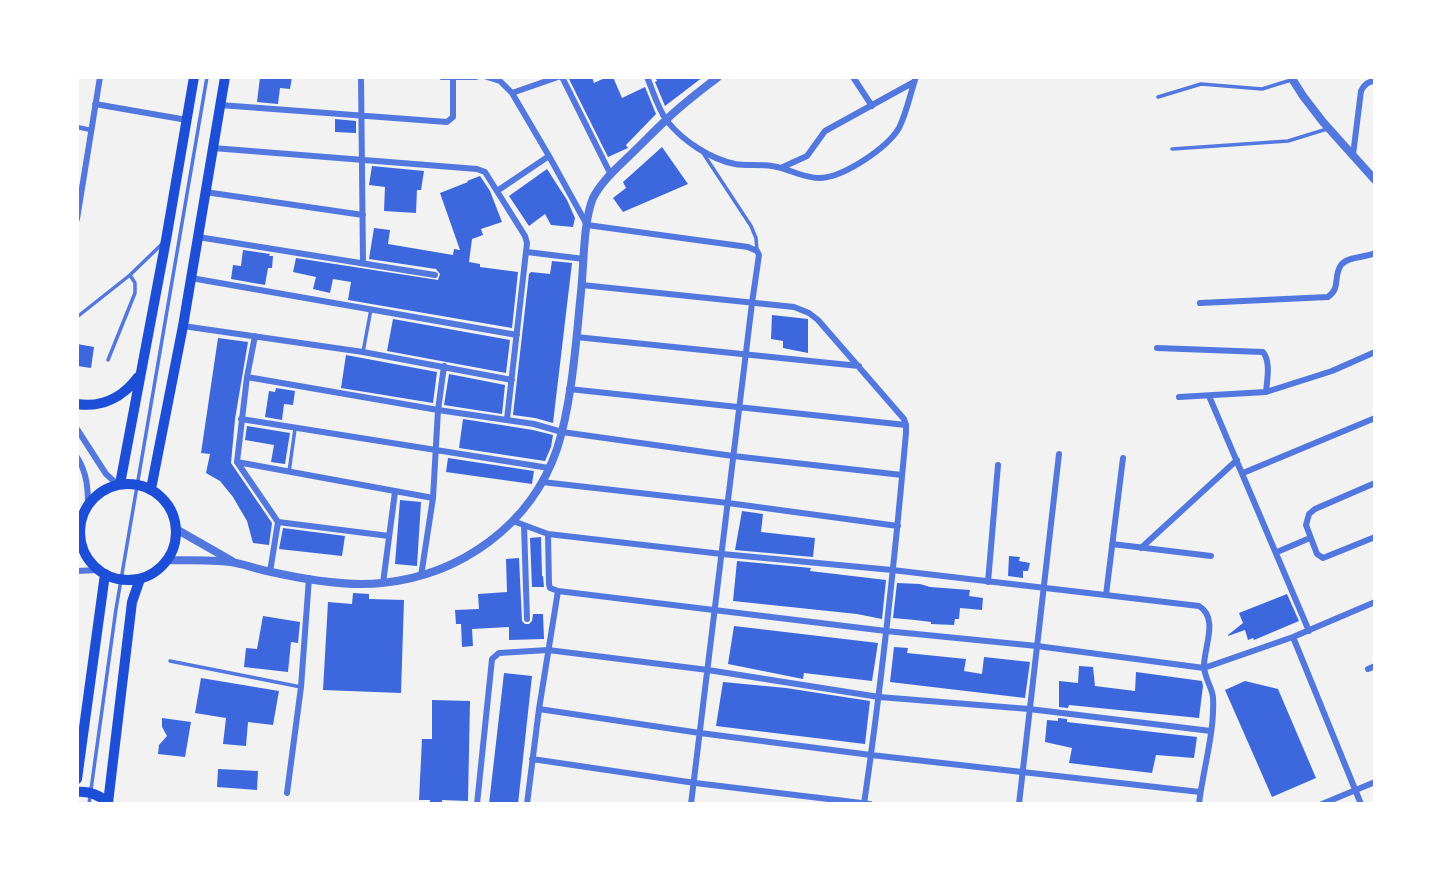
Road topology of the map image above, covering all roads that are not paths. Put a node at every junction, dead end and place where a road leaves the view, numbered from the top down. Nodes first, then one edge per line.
1 (100, 77) edge
2 (194, 77) edge
3 (207, 77) edge
4 (225, 77) edge
5 (361, 77) edge
6 (442, 77) edge
7 (476, 77) edge
8 (486, 77) edge
9 (560, 77) edge
10 (647, 77) edge
11 (718, 77) edge
12 (853, 77) edge
13 (453, 78) edge
14 (1292, 78) edge
15 (915, 80) edge
16 (1375, 80) edge
17 (512, 93) junction
18 (1158, 97) dead end
19 (95, 104) junction
20 (220, 105) junction
21 (872, 106) junction
22 (362, 117) junction
23 (666, 119) junction
24 (187, 120) junction
25 (77, 127) edge
26 (1329, 128) junction
27 (91, 130) junction
28 (213, 148) junction
29 (1172, 149) dead end
30 (701, 150) junction
31 (1353, 155) junction
32 (549, 156) junction
33 (362, 159) junction
34 (782, 168) junction
35 (611, 174) junction
36 (1375, 180) edge
37 (497, 191) junction
38 (205, 192) junction
39 (363, 215) junction
40 (77, 219) edge
41 (587, 225) junction
42 (198, 237) junction
43 (166, 240) junction
44 (757, 251) junction
45 (527, 253) junction
46 (1375, 253) edge
47 (584, 259) junction
48 (363, 263) junction
49 (130, 275) junction
50 (435, 275) dead end
51 (191, 278) junction
52 (582, 285) junction
53 (751, 303) junction
54 (1200, 303) dead end
55 (371, 308) junction
56 (77, 317) edge
57 (183, 326) junction
58 (517, 335) junction
59 (255, 336) junction
60 (576, 337) junction
61 (1157, 348) dead end
62 (363, 352) junction
63 (1375, 352) edge
64 (745, 355) junction
65 (108, 360) dead end
66 (444, 366) junction
67 (859, 366) junction
68 (141, 370) junction
69 (247, 377) junction
70 (512, 380) junction
71 (569, 389) junction
72 (1266, 392) junction
73 (1209, 396) junction
74 (1179, 397) dead end
75 (77, 404) edge
76 (739, 408) junction
77 (438, 410) junction
78 (1375, 418) edge
79 (241, 419) junction
80 (507, 419) junction
81 (906, 425) junction
82 (296, 428) junction
83 (77, 429) edge
84 (562, 432) junction
85 (436, 451) junction
86 (1059, 454) dead end
87 (733, 456) junction
88 (77, 457) edge
89 (1123, 458) dead end
90 (1237, 460) junction
91 (237, 462) junction
92 (998, 465) dead end
93 (549, 468) junction
94 (289, 472) junction
95 (1243, 473) junction
96 (902, 475) junction
97 (542, 482) junction
98 (1375, 483) edge
99 (119, 484) junction
100 (137, 484) junction
101 (151, 489) junction
102 (395, 492) junction
103 (433, 498) junction
104 (728, 503) junction
105 (88, 506) junction
106 (513, 521) junction
107 (278, 522) junction
108 (524, 525) junction
109 (898, 526) junction
110 (176, 529) junction
111 (548, 534) junction
112 (389, 536) junction
113 (1375, 537) edge
114 (1310, 538) junction
115 (1112, 544) junction
116 (79, 545) edge
117 (1141, 548) junction
118 (1277, 552) junction
119 (722, 554) junction
120 (1211, 556) dead end
121 (168, 560) junction
122 (235, 563) junction
123 (892, 570) junction
124 (77, 571) edge
125 (101, 572) junction
126 (270, 572) junction
127 (421, 576) junction
128 (309, 578) junction
129 (141, 579) junction
130 (121, 580) junction
131 (988, 582) junction
132 (383, 583) junction
133 (1044, 588) junction
134 (558, 591) junction
135 (1106, 595) junction
136 (1375, 602) edge
137 (715, 609) junction
138 (527, 619) dead end
139 (886, 631) junction
140 (1309, 631) junction
141 (1293, 638) junction
142 (1037, 646) junction
143 (548, 650) junction
144 (170, 661) dead end
145 (1204, 668) junction
146 (708, 670) junction
147 (301, 687) junction
148 (879, 697) junction
149 (539, 709) junction
150 (1029, 709) junction
151 (84, 730) junction
152 (1211, 731) junction
153 (701, 733) junction
154 (77, 746) edge
155 (871, 755) junction
156 (532, 759) junction
157 (1022, 772) junction
158 (77, 779) edge
159 (1375, 782) edge
160 (695, 783) junction
161 (1355, 790) junction
162 (77, 792) edge
163 (1200, 792) junction
164 (91, 793) junction
165 (287, 793) dead end
166 (109, 803) edge
167 (89, 804) edge
168 (477, 804) edge
169 (527, 804) edge
170 (691, 804) edge
171 (864, 804) edge
172 (870, 804) edge
173 (1019, 804) edge
174 (1199, 804) edge
175 (1322, 804) edge
176 (1361, 804) edge

1 - 19 street
2 - 24 main road
3 - 100 lane
4 - 20 main road
5 - 22 street
6 - 13 street
7 - 13 street
8 - 17 street
9 - 17 street
9 - 35 street
10 - 23 street
11 - 23 street
12 - 21 street
13 - 22 street
14 - 18 lane
14 - 26 street
15 - 21 street
15 - 34 street
16 - 31 street
17 - 32 street
19 - 24 street
19 - 27 street
20 - 22 street
20 - 28 main road
21 - 34 street
22 - 33 street
23 - 30 street
23 - 35 street
24 - 43 main road
25 - 27 street
26 - 29 lane
26 - 31 street
27 - 40 street
28 - 33 street
28 - 38 main road
30 - 34 street
30 - 44 lane
31 - 36 street
32 - 37 street
32 - 41 street
33 - 37 street
33 - 39 street
35 - 41 street
37 - 45 street
38 - 39 street
38 - 42 main road
39 - 48 street
41 - 44 street
41 - 47 street
42 - 48 street
42 - 51 main road
43 - 49 lane
43 - 68 main road
44 - 53 street
45 - 47 street
45 - 58 street
46 - 54 street
47 - 52 street
48 - 50 street
49 - 56 lane
49 - 65 lane
51 - 55 street
51 - 57 main road
52 - 53 street
52 - 60 street
53 - 64 street
53 - 67 street
55 - 58 street
55 - 62 lane
57 - 59 street
57 - 101 main road
58 - 70 street
59 - 62 street
59 - 69 street
60 - 64 street
60 - 71 street
61 - 72 street
62 - 66 street
63 - 72 street
64 - 67 street
64 - 76 street
66 - 70 street
66 - 77 street
67 - 81 street
68 - 75 main road
68 - 99 main road
69 - 77 street
69 - 79 street
70 - 80 street
71 - 76 street
71 - 84 street
72 - 73 street
73 - 74 street
73 - 90 street
76 - 81 street
76 - 87 street
77 - 80 street
77 - 85 street
78 - 95 street
79 - 82 street
79 - 91 street
80 - 84 street
81 - 96 street
82 - 85 street
82 - 94 lane
83 - 99 street
84 - 87 street
84 - 93 street
85 - 93 street
85 - 103 street
86 - 133 street
87 - 96 street
87 - 104 street
88 - 105 street
89 - 115 street
90 - 95 street
90 - 117 street
91 - 94 street
91 - 107 street
92 - 131 street
93 - 97 street
94 - 102 street
95 - 118 street
96 - 109 street
97 - 104 street
97 - 106 street
98 - 114 street
99 - 100 main road
99 - 105 main road
100 - 101 main road
100 - 130 lane
101 - 110 main road
102 - 103 street
102 - 112 street
103 - 127 street
104 - 109 street
104 - 119 street
105 - 116 main road
106 - 108 street
106 - 127 street
107 - 112 street
107 - 126 street
108 - 111 street
108 - 138 street
109 - 123 street
110 - 121 main road
110 - 122 street
111 - 119 street
111 - 134 street
112 - 132 street
113 - 114 street
114 - 118 street
115 - 117 street
115 - 135 street
116 - 125 main road
117 - 120 street
118 - 140 street
119 - 123 street
119 - 137 street
121 - 122 street
121 - 129 main road
122 - 126 street
123 - 131 street
123 - 139 street
124 - 125 street
125 - 130 main road
125 - 151 main road
126 - 128 street
127 - 132 street
128 - 132 street
128 - 147 street
129 - 130 main road
129 - 166 main road
130 - 164 lane
131 - 133 street
133 - 135 street
133 - 142 street
134 - 137 street
134 - 143 street
135 - 145 street
136 - 140 street
137 - 139 street
137 - 146 street
139 - 142 street
139 - 148 street
140 - 141 street
141 - 145 street
141 - 161 street
142 - 145 street
142 - 150 street
143 - 146 street
143 - 149 street
143 - 168 street
144 - 147 lane
145 - 152 street
146 - 148 street
146 - 153 street
147 - 165 street
148 - 150 street
148 - 155 street
149 - 153 street
149 - 156 street
150 - 152 street
150 - 157 street
151 - 154 main road
151 - 158 main road
152 - 163 street
153 - 155 street
153 - 160 street
155 - 157 street
155 - 171 street
156 - 160 street
156 - 169 street
157 - 163 street
157 - 173 street
159 - 161 street
160 - 170 street
160 - 171 street
161 - 175 street
161 - 176 street
162 - 164 main road
163 - 174 street
164 - 166 main road
164 - 167 lane
171 - 172 street

